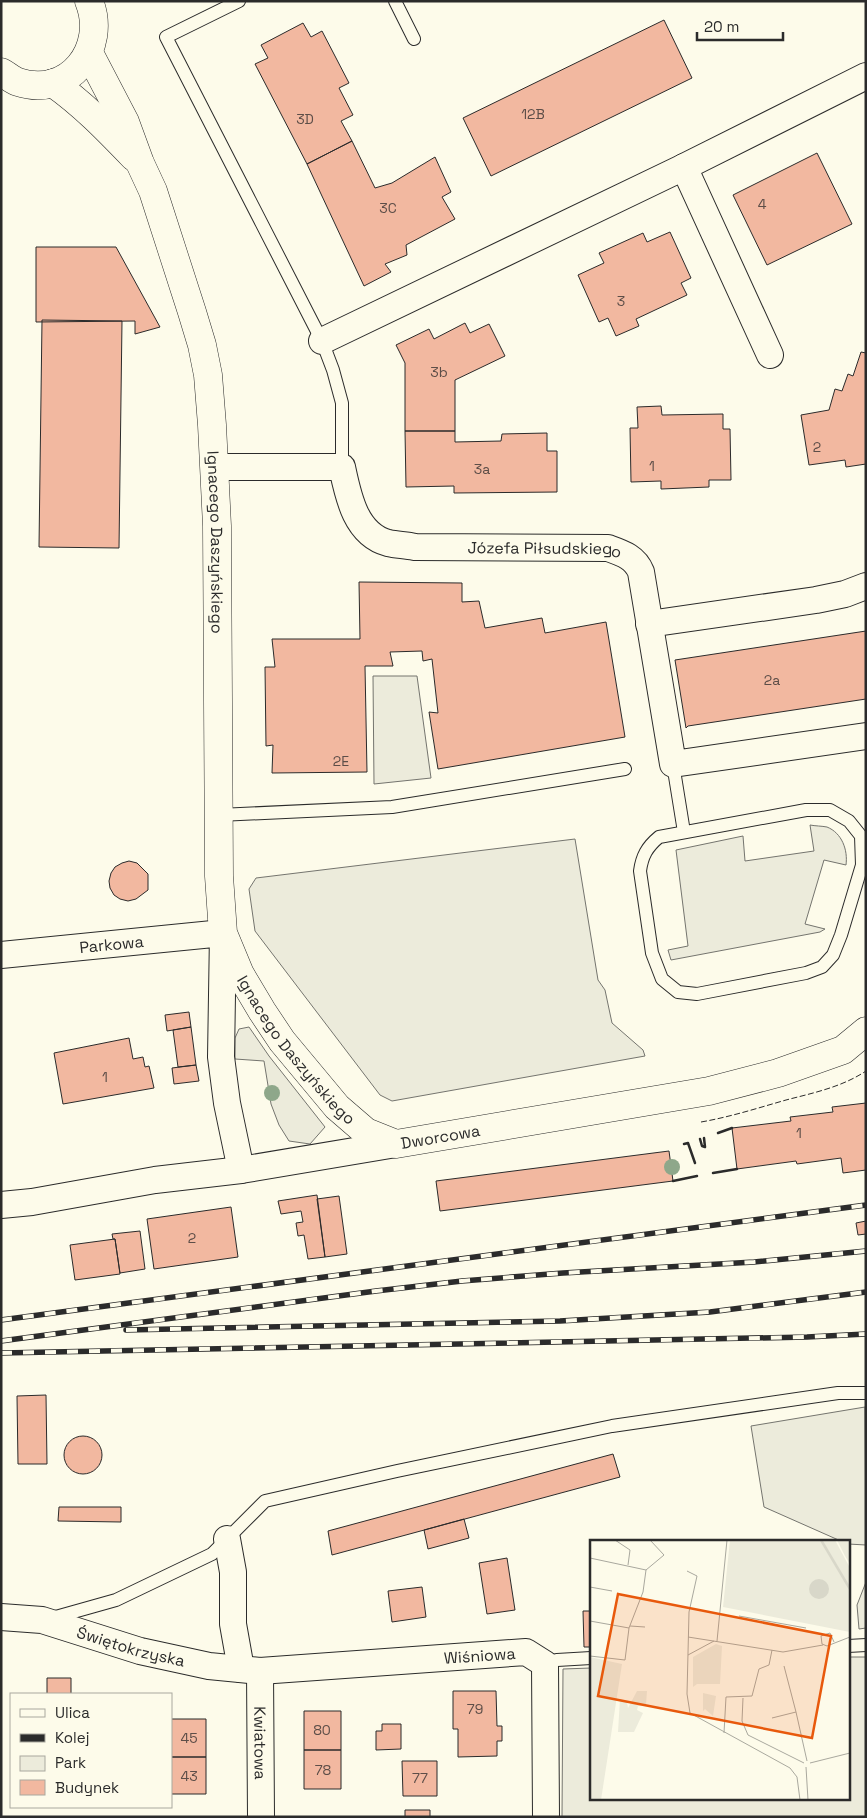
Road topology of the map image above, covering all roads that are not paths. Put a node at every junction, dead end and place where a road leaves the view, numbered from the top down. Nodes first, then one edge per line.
1 (89, 1) edge
2 (239, 1) edge
3 (396, 1) edge
4 (414, 39) dead end
5 (89, 53) junction
6 (1, 72) edge
7 (866, 76) edge
8 (53, 83) junction
9 (140, 163) junction
10 (684, 167) junction
11 (322, 341) junction
12 (770, 356) dead end
13 (215, 467) junction
14 (342, 467) junction
15 (866, 586) edge
16 (649, 624) junction
17 (866, 736) edge
18 (673, 764) junction
19 (625, 769) dead end
20 (219, 815) junction
21 (684, 832) junction
22 (223, 932) junction
23 (1, 954) edge
24 (866, 1031) edge
25 (854, 1049) edge
26 (396, 1144) junction
27 (241, 1170) junction
28 (1, 1205) edge
29 (866, 1393) edge
30 (227, 1539) junction
31 (1, 1617) edge
32 (42, 1620) junction
33 (866, 1645) edge
34 (850, 1646) edge
35 (590, 1658) edge
36 (545, 1664) junction
37 (250, 1670) junction
38 (261, 1817) edge
39 (546, 1817) edge

1 - 5 street
2 - 11 lane
3 - 4 lane
5 - 8 street
5 - 9 street, Ignacego Daszyńskiego
6 - 8 street
7 - 10 street
8 - 9 street, Ignacego Daszyńskiego
9 - 13 street, Ignacego Daszyńskiego
10 - 11 street
10 - 12 street
11 - 14 lane
13 - 14 street
13 - 20 street, Ignacego Daszyńskiego
14 - 16 street, Józefa Piłsudskiego
15 - 16 street
16 - 18 street, Józefa Piłsudskiego
17 - 18 street
18 - 21 lane
19 - 20 lane
20 - 22 street, Ignacego Daszyńskiego
21 - 21 lane
22 - 23 street, Parkowa
22 - 26 street, Ignacego Daszyńskiego
22 - 27 street, Ignacego Daszyńskiego
24 - 25 street, Dworcowa
25 - 26 street, Dworcowa
26 - 27 street, Dworcowa
27 - 28 street, Dworcowa
29 - 30 lane
30 - 32 lane
30 - 37 street, Kwiatowa
31 - 32 street, Świętokrzyska
32 - 37 street, Świętokrzyska
33 - 34 lane
35 - 36 lane
36 - 37 street, Wiśniowa
36 - 39 street
37 - 38 street, Kwiatowa

